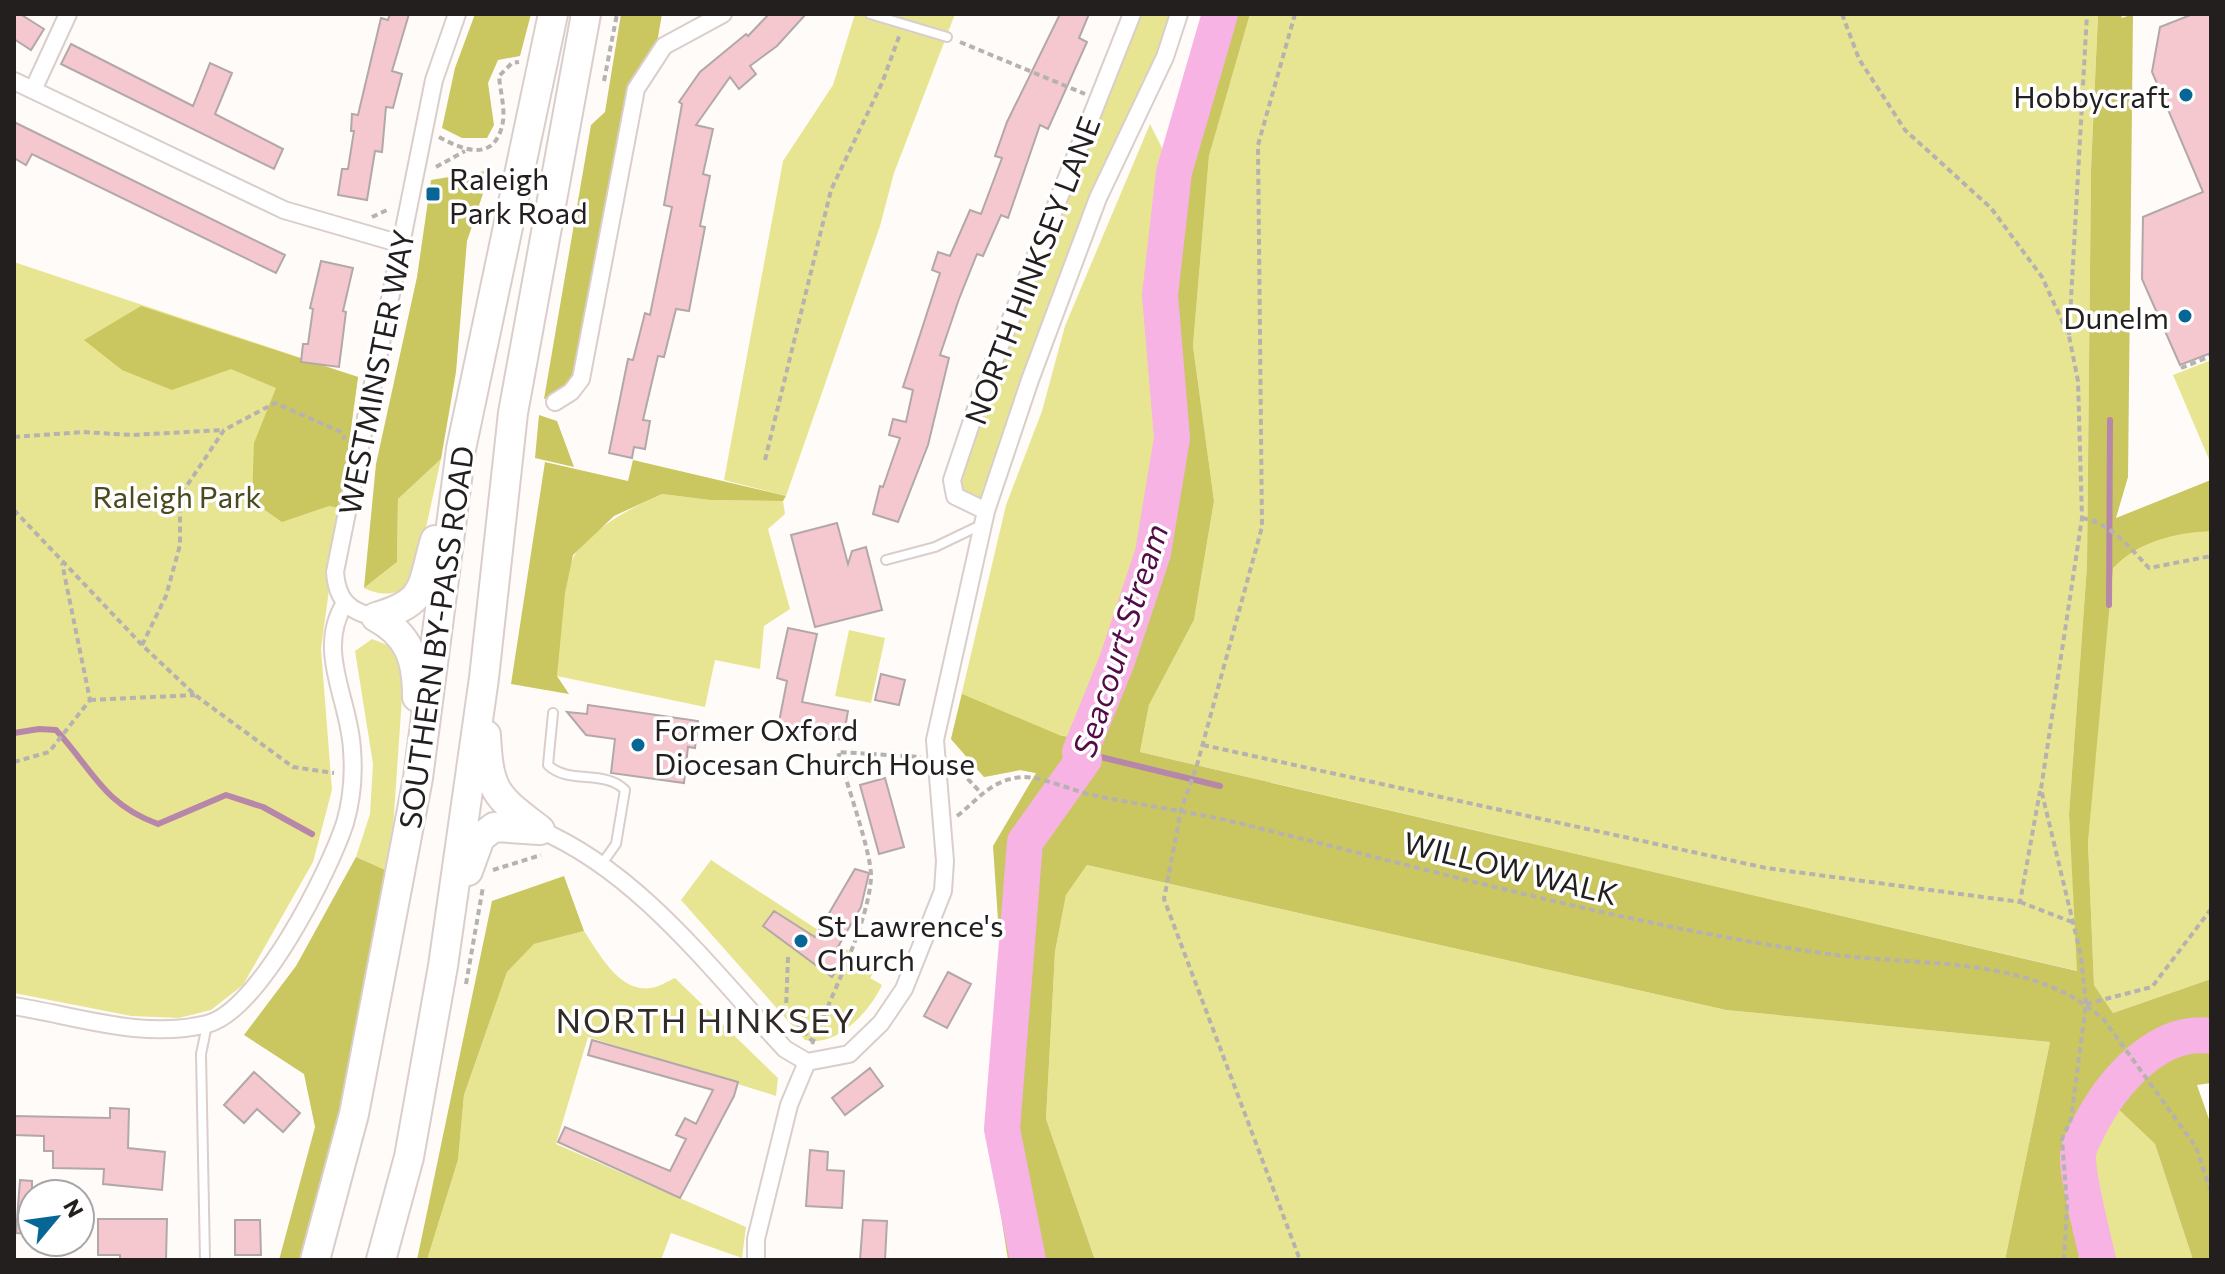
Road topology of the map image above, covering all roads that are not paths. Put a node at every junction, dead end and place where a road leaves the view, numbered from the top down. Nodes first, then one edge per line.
1 (68, 14) edge
2 (457, 14) edge
3 (553, 14) edge
4 (586, 14) edge
5 (723, 14) edge
6 (870, 14) edge
7 (1132, 14) edge
8 (1179, 14) edge
9 (947, 37) road end
10 (14, 81) edge
11 (33, 90) junction
12 (401, 244) junction
13 (555, 402) dead end
14 (461, 449) junction
15 (985, 517) junction
16 (886, 560) dead end
17 (345, 603) junction
18 (376, 617) junction
19 (484, 678) junction
20 (553, 713) dead end
21 (418, 778) junction
22 (547, 840) junction
23 (601, 865) junction
24 (449, 925) junction
25 (14, 1006) edge
26 (207, 1024) junction
27 (807, 1062) junction
28 (205, 1260) edge
29 (315, 1260) edge
30 (381, 1260) edge
31 (756, 1260) edge

1 - 11 street
2 - 12 street, WESTMINSTER WAY
3 - 14 highway, SOUTHERN BY-PASS ROAD
4 - 19 highway, SOUTHERN BY-PASS ROAD
5 - 13 street
6 - 9 lane
7 - 15 street, NORTH HINKSEY LANE
8 - 15 street, NORTH HINKSEY LANE
10 - 11 street
11 - 12 street
12 - 17 street, WESTMINSTER WAY
14 - 18 highway
14 - 21 highway, SOUTHERN BY-PASS ROAD
15 - 16 lane
15 - 27 street, NORTH HINKSEY LANE
17 - 18 street
17 - 26 street
18 - 21 highway
19 - 22 highway
19 - 24 highway, SOUTHERN BY-PASS ROAD
20 - 23 lane
21 - 29 highway, SOUTHERN BY-PASS ROAD
22 - 23 street
22 - 24 highway
23 - 27 street
24 - 30 highway, SOUTHERN BY-PASS ROAD
25 - 26 street
26 - 28 lane
27 - 31 street

